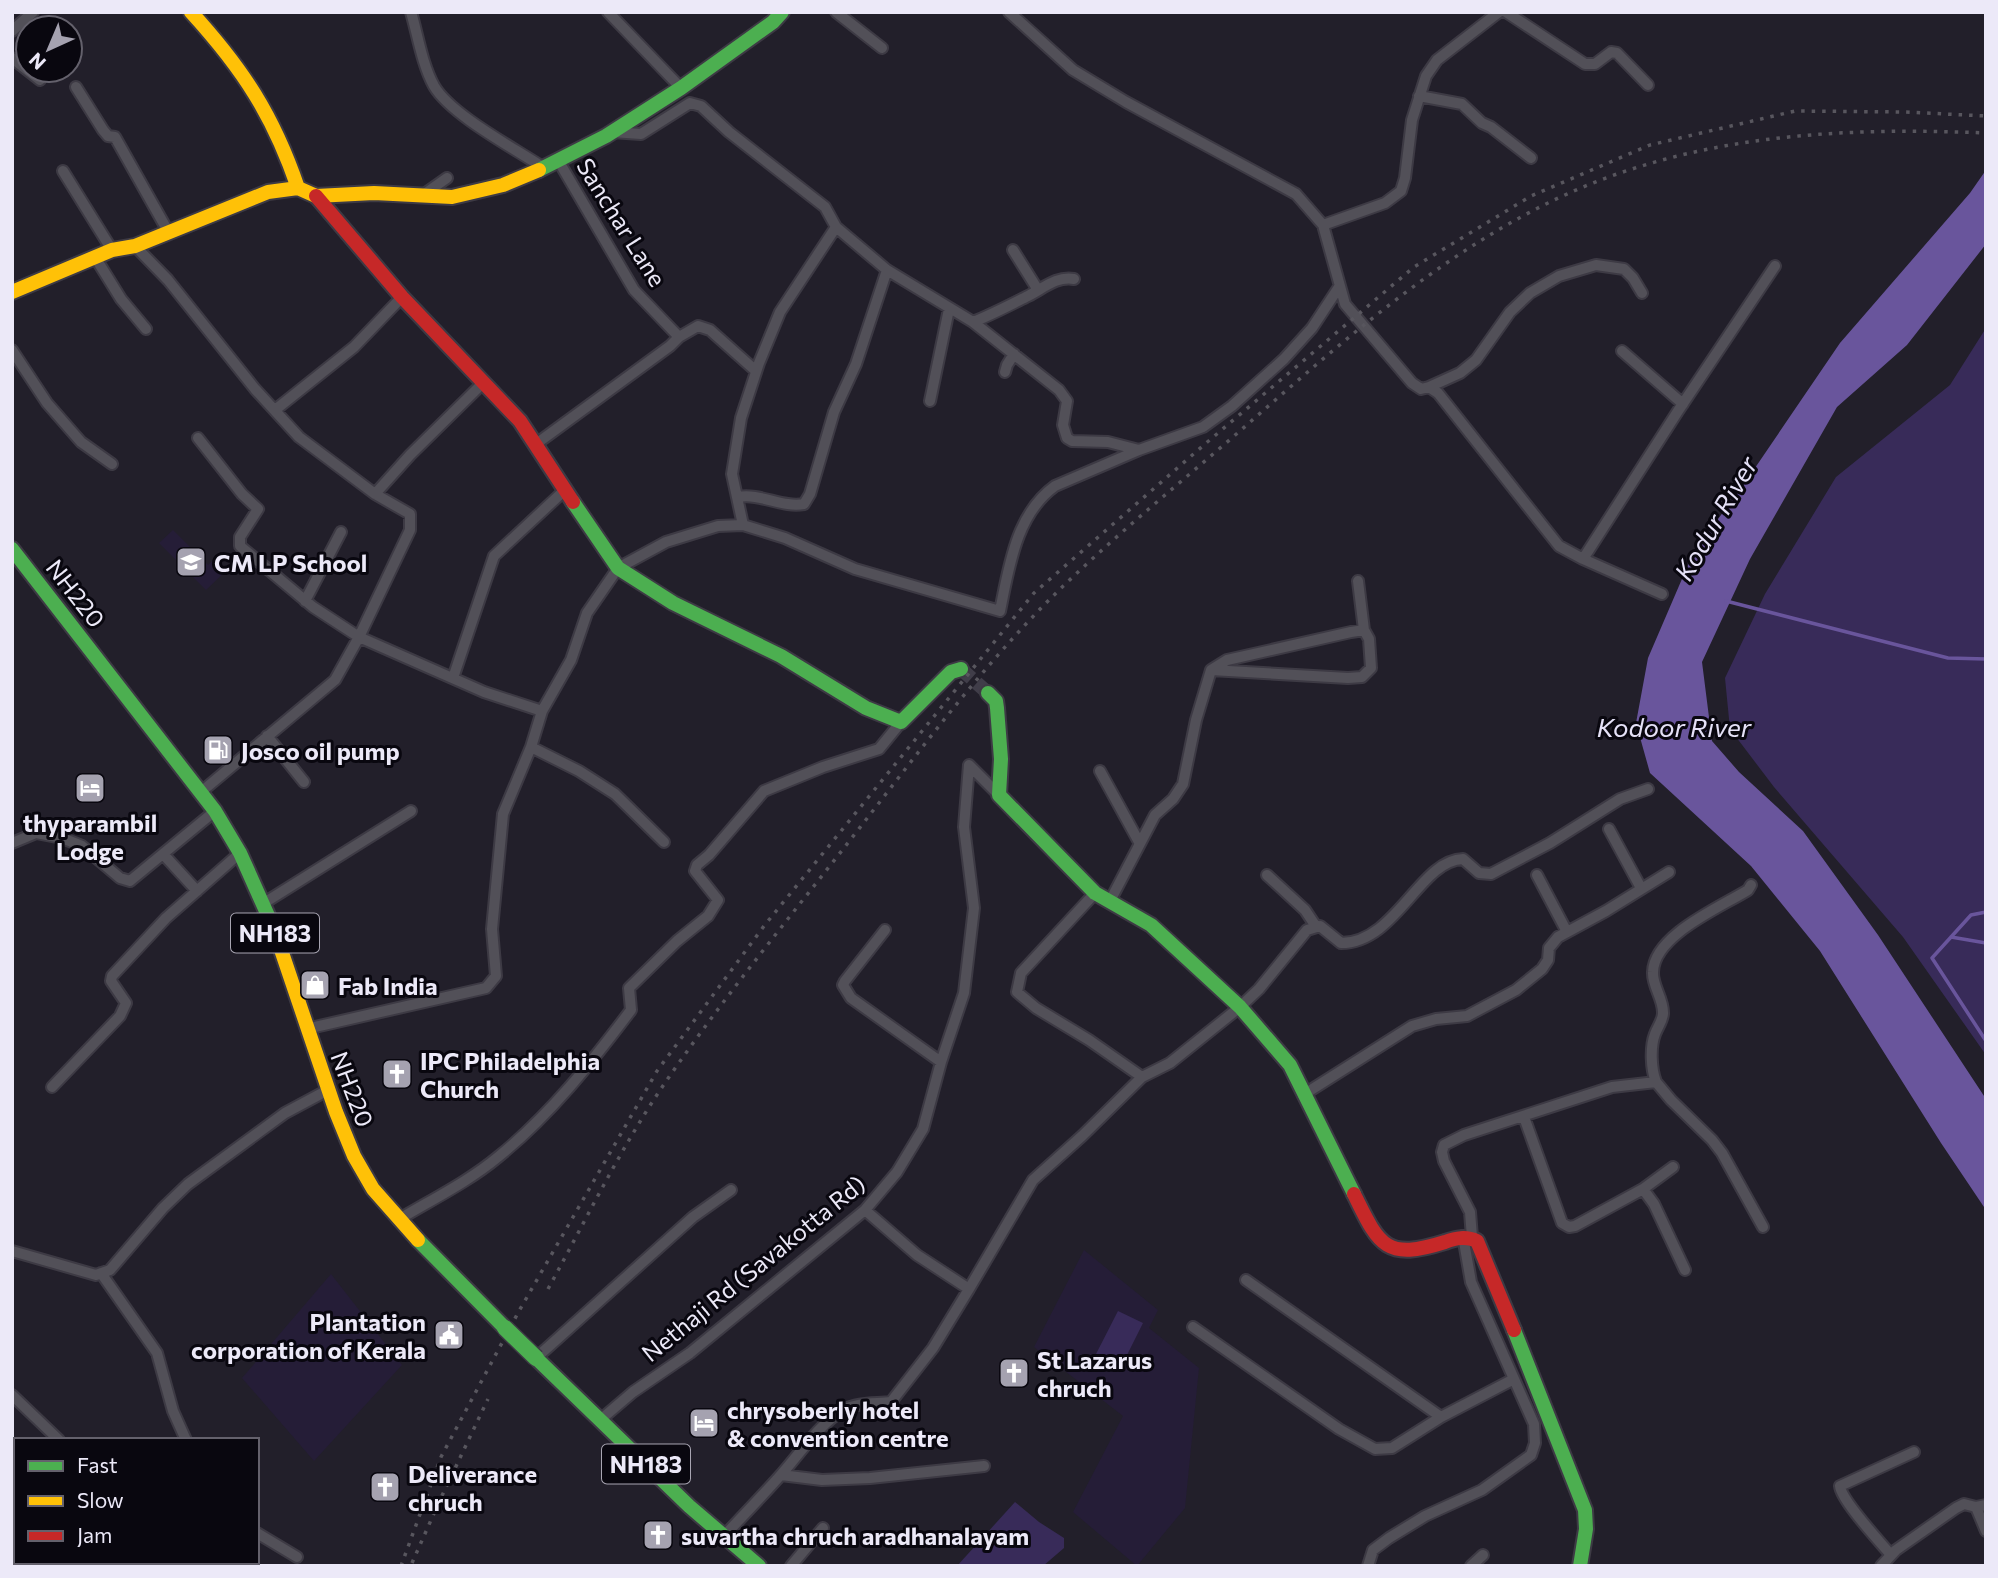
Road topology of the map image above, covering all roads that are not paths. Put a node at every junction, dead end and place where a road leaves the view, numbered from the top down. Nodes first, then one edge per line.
1 (33, 12) edge
2 (191, 12) edge
3 (411, 12) edge
4 (608, 12) edge
5 (782, 12) edge
6 (836, 12) edge
7 (1009, 12) edge
8 (1499, 12) edge
9 (1506, 12) edge
10 (12, 31) edge
11 (882, 48) dead end
12 (1647, 85) dead end
13 (76, 87) dead end
14 (681, 88) junction
15 (1419, 96) junction
16 (612, 132) junction
17 (1531, 158) dead end
18 (551, 164) junction
19 (63, 171) dead end
20 (447, 178) dead end
21 (298, 188) junction
22 (423, 195) junction
23 (316, 196) junction
24 (1323, 225) junction
25 (836, 227) junction
26 (169, 233) junction
27 (135, 246) junction
28 (113, 250) junction
29 (1013, 250) dead end
30 (95, 257) junction
31 (1775, 266) dead end
32 (887, 270) junction
33 (1074, 279) dead end
34 (1339, 287) junction
35 (13, 289) edge
36 (1038, 290) junction
37 (1642, 293) dead end
38 (402, 297) junction
39 (949, 309) junction
40 (972, 323) junction
41 (146, 329) dead end
42 (679, 337) junction
43 (12, 350) edge
44 (1622, 351) dead end
45 (1014, 354) junction
46 (756, 371) junction
47 (1005, 372) dead end
48 (484, 383) junction
49 (1429, 387) junction
50 (930, 401) dead end
51 (1683, 404) junction
52 (275, 410) junction
53 (198, 438) dead end
54 (536, 444) junction
55 (1139, 450) junction
56 (112, 464) dead end
57 (566, 489) junction
58 (375, 494) junction
59 (737, 497) junction
60 (743, 525) junction
61 (341, 532) dead end
62 (12, 549) edge
63 (1583, 559) junction
64 (618, 568) junction
65 (1358, 581) dead end
66 (1661, 594) dead end
67 (305, 601) junction
68 (1364, 630) junction
69 (359, 637) junction
70 (961, 670) dead end
71 (1211, 670) junction
72 (453, 678) junction
73 (988, 693) tunnel mouth
74 (542, 710) junction
75 (901, 722) junction
76 (267, 737) junction
77 (531, 747) junction
78 (1100, 771) dead end
79 (304, 782) dead end
80 (1648, 789) dead end
81 (201, 792) junction
82 (999, 795) junction
83 (215, 811) junction
84 (411, 811) dead end
85 (1609, 829) dead end
86 (664, 842) dead end
87 (1139, 842) junction
88 (12, 843) edge
89 (240, 853) junction
90 (164, 855) junction
91 (1669, 872) dead end
92 (1268, 875) dead end
93 (1537, 875) dead end
94 (1751, 885) dead end
95 (1640, 888) junction
96 (197, 891) junction
97 (1102, 897) junction
98 (264, 903) junction
99 (1315, 925) junction
100 (885, 930) dead end
101 (1567, 932) junction
102 (1240, 1007) junction
103 (306, 1029) junction
104 (941, 1062) junction
105 (1142, 1077) junction
106 (1656, 1082) junction
107 (52, 1087) dead end
108 (328, 1090) junction
109 (1303, 1095) junction
110 (1524, 1117) junction
111 (1673, 1167) dead end
112 (1643, 1189) junction
113 (732, 1190) dead end
114 (865, 1210) junction
115 (398, 1220) junction
116 (1763, 1227) dead end
117 (1467, 1236) junction
118 (12, 1251) edge
119 (1685, 1270) dead end
120 (101, 1273) junction
121 (1246, 1280) dead end
122 (969, 1289) junction
123 (1194, 1328) dead end
124 (536, 1357) junction
125 (1514, 1379) junction
126 (12, 1395) edge
127 (1441, 1418) junction
128 (599, 1421) junction
129 (57, 1438) edge
130 (185, 1438) edge
131 (1914, 1452) dead end
132 (984, 1466) dead end
133 (781, 1475) junction
134 (1981, 1506) edge
135 (823, 1528) dead end
136 (1986, 1531) edge
137 (259, 1534) edge
138 (723, 1537) junction
139 (1483, 1555) dead end
140 (1891, 1555) junction
141 (297, 1557) dead end
142 (1578, 1565) edge
143 (759, 1566) edge
144 (791, 1566) edge
145 (1368, 1566) edge
146 (1471, 1566) edge
147 (1881, 1566) edge

1 - 10 street
2 - 21 main road
3 - 18 street
4 - 14 street
5 - 14 main road
6 - 11 street
7 - 24 street
8 - 15 street
9 - 12 street
13 - 26 street
14 - 16 main road
15 - 17 street
15 - 24 street
16 - 18 main road
16 - 25 street
18 - 22 main road
18 - 42 street, Sanchar Lane
19 - 28 street
20 - 22 street
21 - 23 main road
21 - 26 main road
22 - 23 main road
23 - 38 main road
24 - 34 street
25 - 32 street
25 - 46 street
26 - 27 main road
27 - 28 main road
27 - 52 street
28 - 30 main road
29 - 36 street
30 - 35 main road
30 - 41 street
31 - 51 street
32 - 39 street
32 - 59 street
33 - 36 street
34 - 49 street
34 - 55 street
36 - 40 street
37 - 49 street
38 - 48 main road
38 - 52 street
39 - 40 street
39 - 50 street
40 - 45 street
42 - 46 street
42 - 54 street
43 - 56 street
44 - 51 street
45 - 47 street
45 - 55 street
46 - 59 street
48 - 54 main road
48 - 58 street
49 - 63 street
51 - 63 street
52 - 58 street
53 - 67 street
54 - 57 main road
55 - 60 street
57 - 64 main road
57 - 72 street
58 - 69 street
59 - 60 street
60 - 64 street
61 - 67 street
62 - 81 main road, NH220 / NH183
63 - 66 street
64 - 74 street
64 - 75 main road
65 - 68 street
67 - 69 street
68 - 71 street
68 - 71 street
69 - 72 street
69 - 76 street
70 - 75 main road
71 - 87 street
72 - 74 street
73 - 82 main road
74 - 77 street
75 - 115 street
76 - 79 street
76 - 81 street
77 - 86 street
77 - 103 street
78 - 87 street
80 - 99 street
81 - 83 main road, NH220 / NH183
82 - 97 main road
82 - 104 street, Nethaji Rd (Savakotta Rd)
83 - 89 main road, NH220 / NH183
83 - 90 street
84 - 98 street
85 - 95 street
87 - 97 street
88 - 90 street
89 - 96 street
89 - 98 main road, NH220 / NH183
90 - 96 street
91 - 95 street
92 - 99 street
93 - 101 street
94 - 106 street
95 - 101 street
96 - 107 street
97 - 102 main road
97 - 105 street
98 - 103 main road, NH220 / NH183
99 - 102 street
100 - 104 street
101 - 109 street
102 - 105 street
102 - 109 main road
103 - 108 main road, NH220 / NH183
104 - 114 street, Nethaji Rd (Savakotta Rd)
105 - 122 street
106 - 110 street
106 - 116 street
108 - 115 main road, NH220 / NH183
108 - 120 street
109 - 117 main road
110 - 112 street
110 - 117 street
111 - 112 street
112 - 119 street
113 - 124 street
114 - 122 street
114 - 128 street, Nethaji Rd (Savakotta Rd)
115 - 124 main road, NH220 / NH183, bridge
117 - 125 street
117 - 142 main road
118 - 120 street
120 - 130 street
121 - 127 street
122 - 133 street
123 - 127 street
124 - 128 main road, NH220 / NH183
125 - 127 street
125 - 145 street
126 - 129 street
128 - 138 main road, NH220 / NH183
131 - 140 street
132 - 133 street
133 - 138 street
134 - 136 street
134 - 140 street
135 - 144 street
137 - 141 street
138 - 143 main road, NH220 / NH183
139 - 146 street
140 - 147 street

